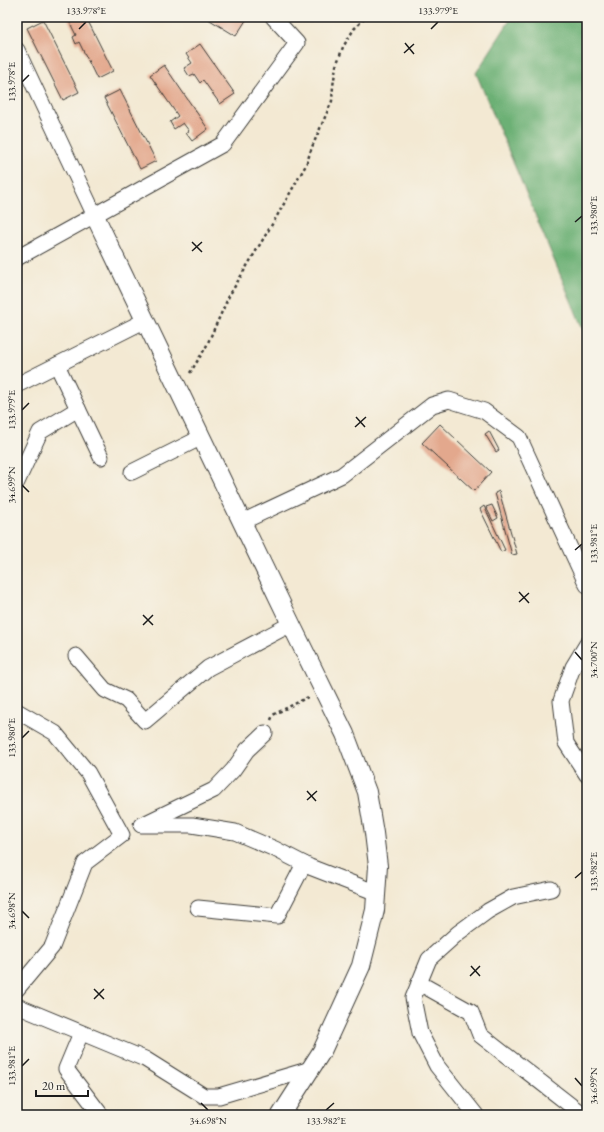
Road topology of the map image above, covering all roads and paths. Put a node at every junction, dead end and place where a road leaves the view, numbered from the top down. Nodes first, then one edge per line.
1 (273, 17) edge
2 (366, 17) edge
3 (17, 50) edge
4 (95, 216) junction
5 (17, 258) edge
6 (146, 320) junction
7 (57, 365) junction
8 (17, 385) edge
9 (179, 390) junction
10 (78, 409) junction
11 (202, 436) junction
12 (101, 457) dead end
13 (132, 472) dead end
14 (17, 482) edge
15 (242, 522) junction
16 (587, 585) edge
17 (291, 624) junction
18 (587, 644) edge
19 (76, 656) dead end
20 (323, 690) junction
21 (17, 711) edge
22 (265, 733) joint
23 (587, 775) edge
24 (141, 825) junction
25 (122, 835) junction
26 (304, 864) junction
27 (551, 889) dead end
28 (377, 893) junction
29 (198, 908) dead end
30 (419, 983) junction
31 (17, 989) edge
32 (17, 1006) edge
33 (81, 1032) junction
34 (311, 1069) junction
35 (101, 1115) edge
36 (281, 1115) edge
37 (476, 1115) edge
38 (583, 1115) edge

1 - 4 street
2 - 9 path
3 - 4 street
4 - 5 street
4 - 6 street
6 - 7 street
6 - 9 street
7 - 8 street
7 - 10 street
9 - 11 street
10 - 12 street
10 - 14 street
11 - 13 street
11 - 15 street
15 - 16 street
15 - 17 street
17 - 19 street
17 - 20 street
18 - 23 street
20 - 22 path
20 - 28 street
21 - 25 street
22 - 24 street
24 - 25 street
24 - 26 street
25 - 31 street
26 - 28 street
26 - 29 street
27 - 30 street
28 - 34 street
30 - 37 street
30 - 38 street
32 - 33 street
33 - 34 street
33 - 35 street
34 - 36 street

